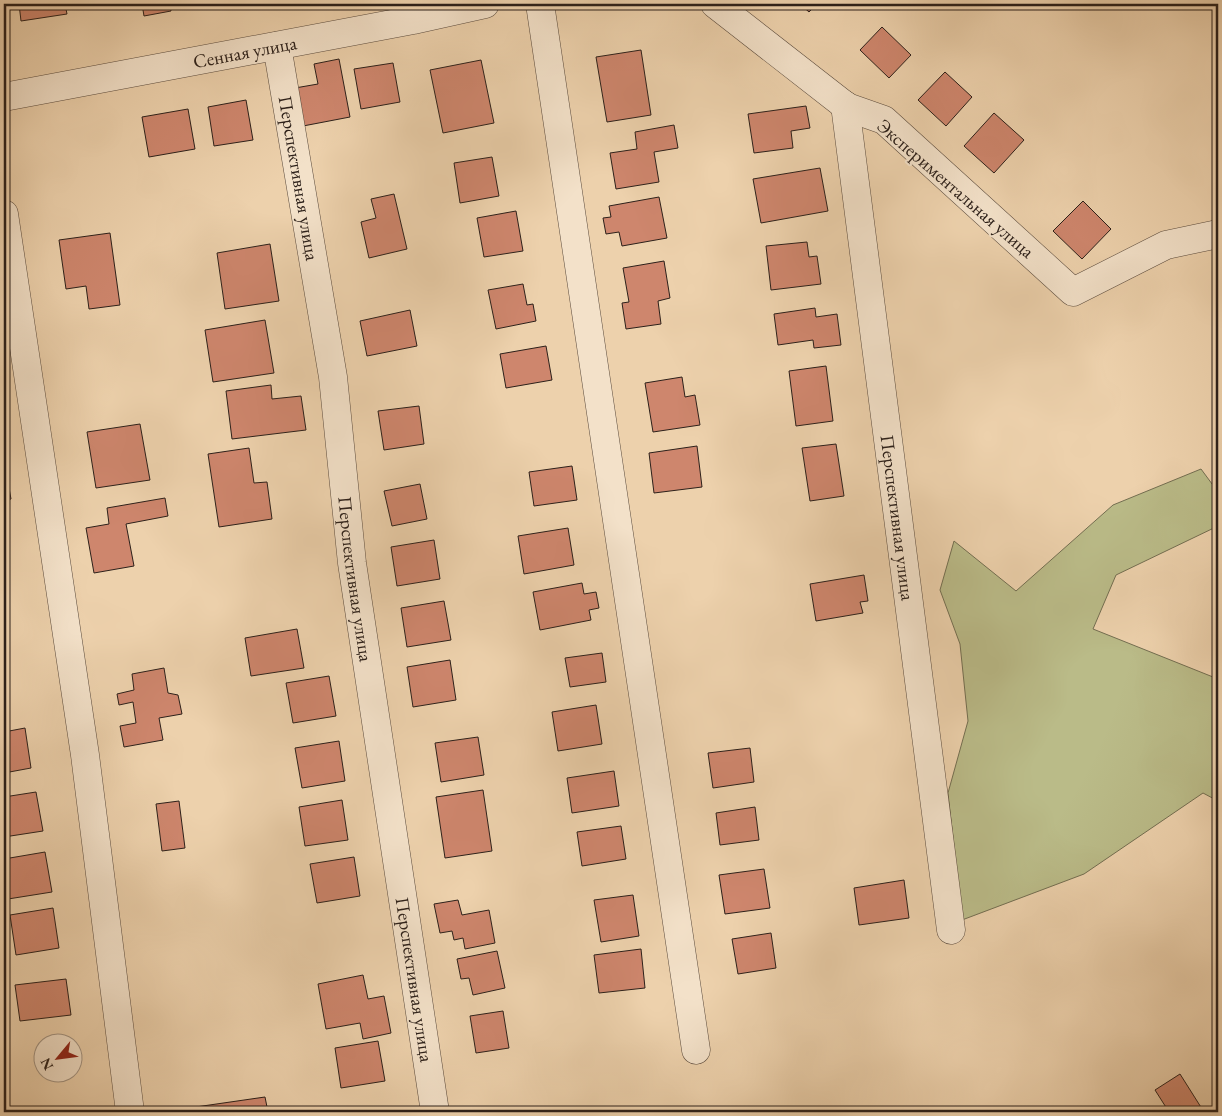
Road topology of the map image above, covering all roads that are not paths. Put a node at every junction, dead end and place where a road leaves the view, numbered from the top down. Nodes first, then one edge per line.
1 (485, 4) edge
2 (540, 4) edge
3 (714, 4) edge
4 (277, 46) junction
5 (4, 97) edge
6 (845, 105) junction
7 (4, 214) edge
8 (1218, 234) edge
9 (951, 930) dead end
10 (696, 1050) dead end
11 (130, 1112) edge
12 (435, 1112) edge

1 - 4 street, Сенная улица
2 - 10 street
3 - 6 street, Экспериментальная улица
4 - 5 street, Сенная улица
4 - 12 street, Перспективная улица
6 - 8 street, Экспериментальная улица
6 - 9 street, Перспективная улица
7 - 11 street

